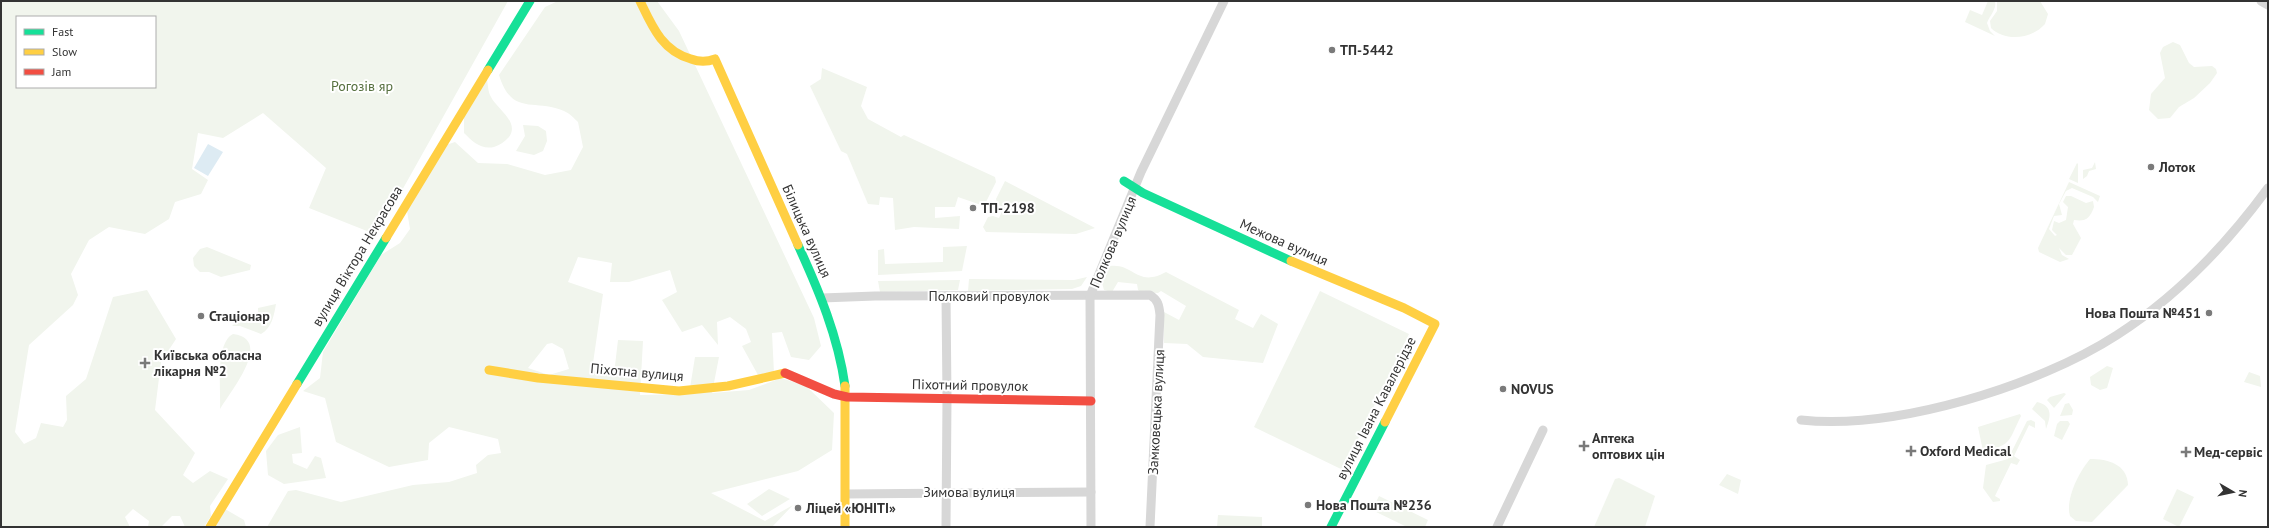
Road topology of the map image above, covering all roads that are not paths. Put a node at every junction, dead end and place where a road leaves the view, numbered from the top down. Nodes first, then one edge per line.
1 (530, 1) edge
2 (640, 1) edge
3 (1224, 1) edge
4 (2261, 1) edge
5 (2268, 5) edge
6 (1124, 181) dead end
7 (1135, 188) junction
8 (2268, 188) edge
9 (946, 296) junction
10 (1090, 296) junction
11 (822, 298) junction
12 (1156, 299) joint
13 (1434, 324) joint
14 (489, 370) dead end
15 (847, 397) junction
16 (948, 398) junction
17 (1091, 401) junction
18 (1801, 420) dead end
19 (1543, 430) dead end
20 (946, 492) junction
21 (1091, 492) junction
22 (846, 494) junction
23 (210, 527) edge
24 (845, 527) edge
25 (946, 527) edge
26 (1091, 527) edge
27 (1150, 527) edge
28 (1331, 527) edge
29 (1497, 527) edge

1 - 23 street, вулиця Віктора Некрасова
2 - 11 street, Білицька вулиця
3 - 7 street, Полкова вулиця
4 - 5 street
6 - 7 street, Межова вулиця
7 - 10 street, Полкова вулиця
7 - 13 street, Межова вулиця
8 - 18 street
9 - 10 street, Полковий провулок
9 - 11 street, Полковий провулок
9 - 16 street
10 - 12 street, Полковий провулок
10 - 17 street, Полкова вулиця
11 - 15 street, Білицька вулиця
12 - 27 street, Замковецька вулиця
13 - 28 street, вулиця Івана Кавалерідзе
14 - 15 street, Піхотна вулиця
15 - 16 street, Піхотний провулок
15 - 22 street, Білицька вулиця
16 - 17 street, Піхотний провулок
16 - 20 street
17 - 21 street, Полкова вулиця
19 - 29 street
20 - 21 street, Зимова вулиця
20 - 22 street, Зимова вулиця
20 - 25 street
21 - 26 street, Полкова вулиця
22 - 24 street, Білицька вулиця

